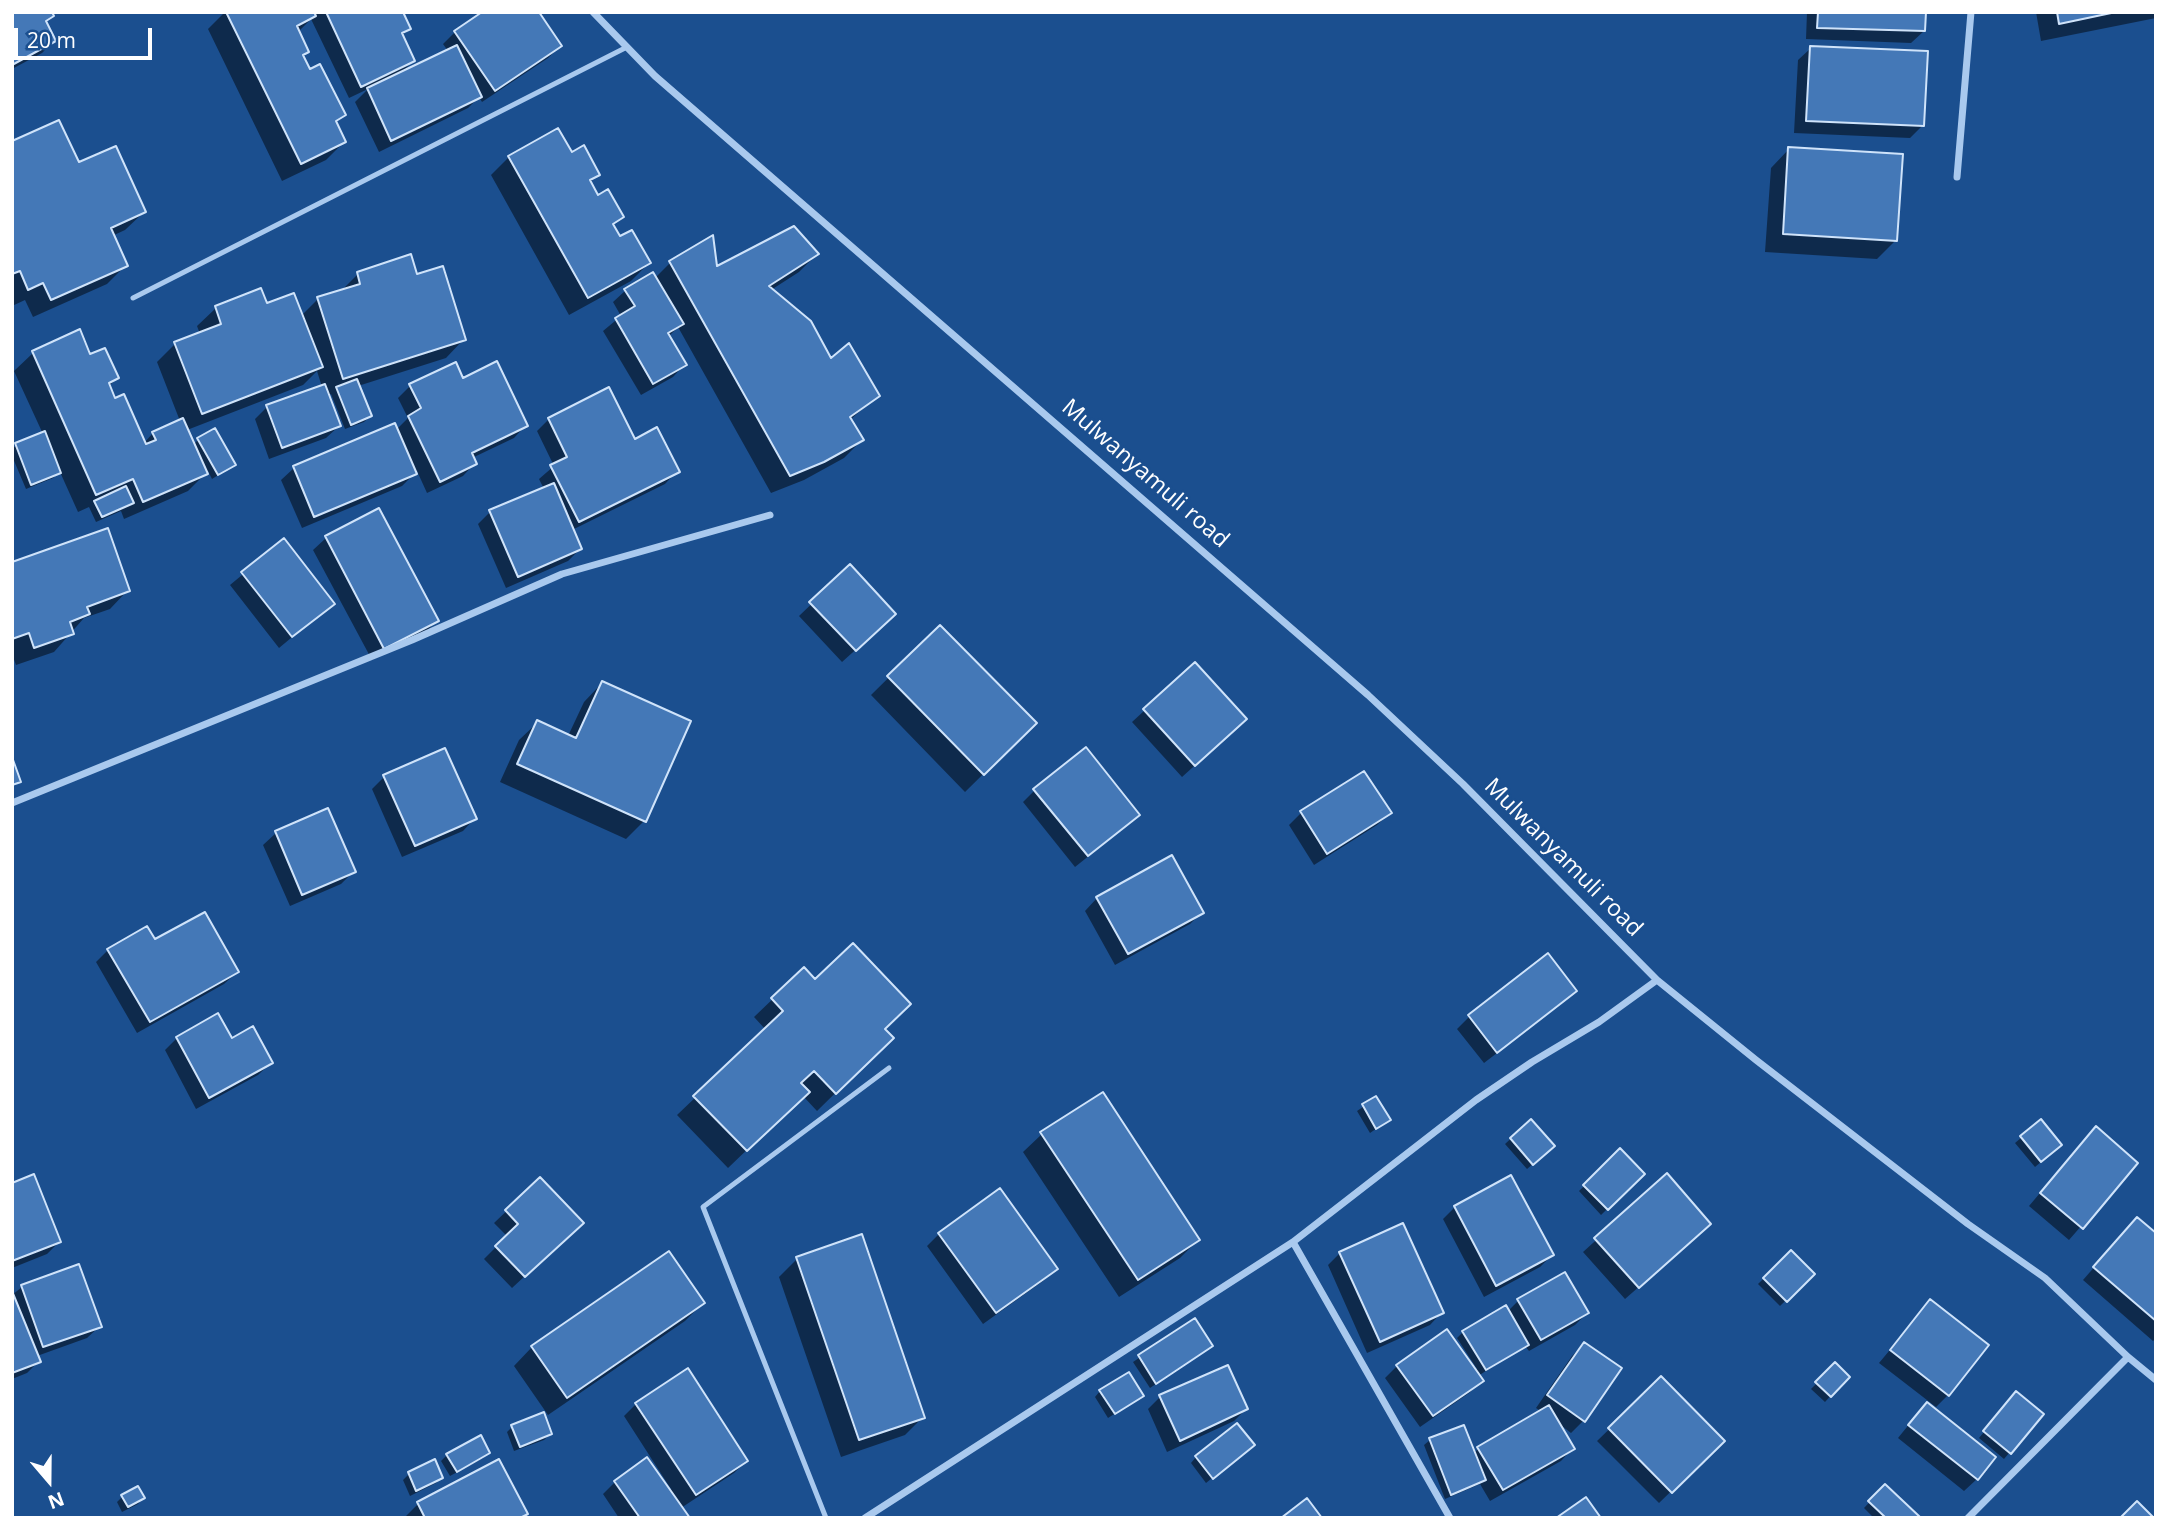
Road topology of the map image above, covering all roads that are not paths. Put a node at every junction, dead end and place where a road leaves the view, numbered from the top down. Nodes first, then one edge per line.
1 (593, 12) edge
2 (1971, 12) edge
3 (627, 47) junction
4 (1957, 177) dead end
5 (134, 298) dead end
6 (770, 515) dead end
7 (12, 803) edge
8 (1657, 980) junction
9 (889, 1068) dead end
10 (1293, 1242) junction
11 (2128, 1357) junction
12 (2156, 1380) edge
13 (826, 1518) edge
14 (865, 1518) edge
15 (1450, 1518) edge
16 (1968, 1518) edge

1 - 3 street, Mulwanyamuli road
2 - 4 street
3 - 5 lane
3 - 8 street, Mulwanyamuli road
6 - 7 street
8 - 10 street
8 - 11 street, Mulwanyamuli road
9 - 13 lane
10 - 14 street
10 - 15 street
11 - 12 street, Mulwanyamuli road
11 - 16 street

